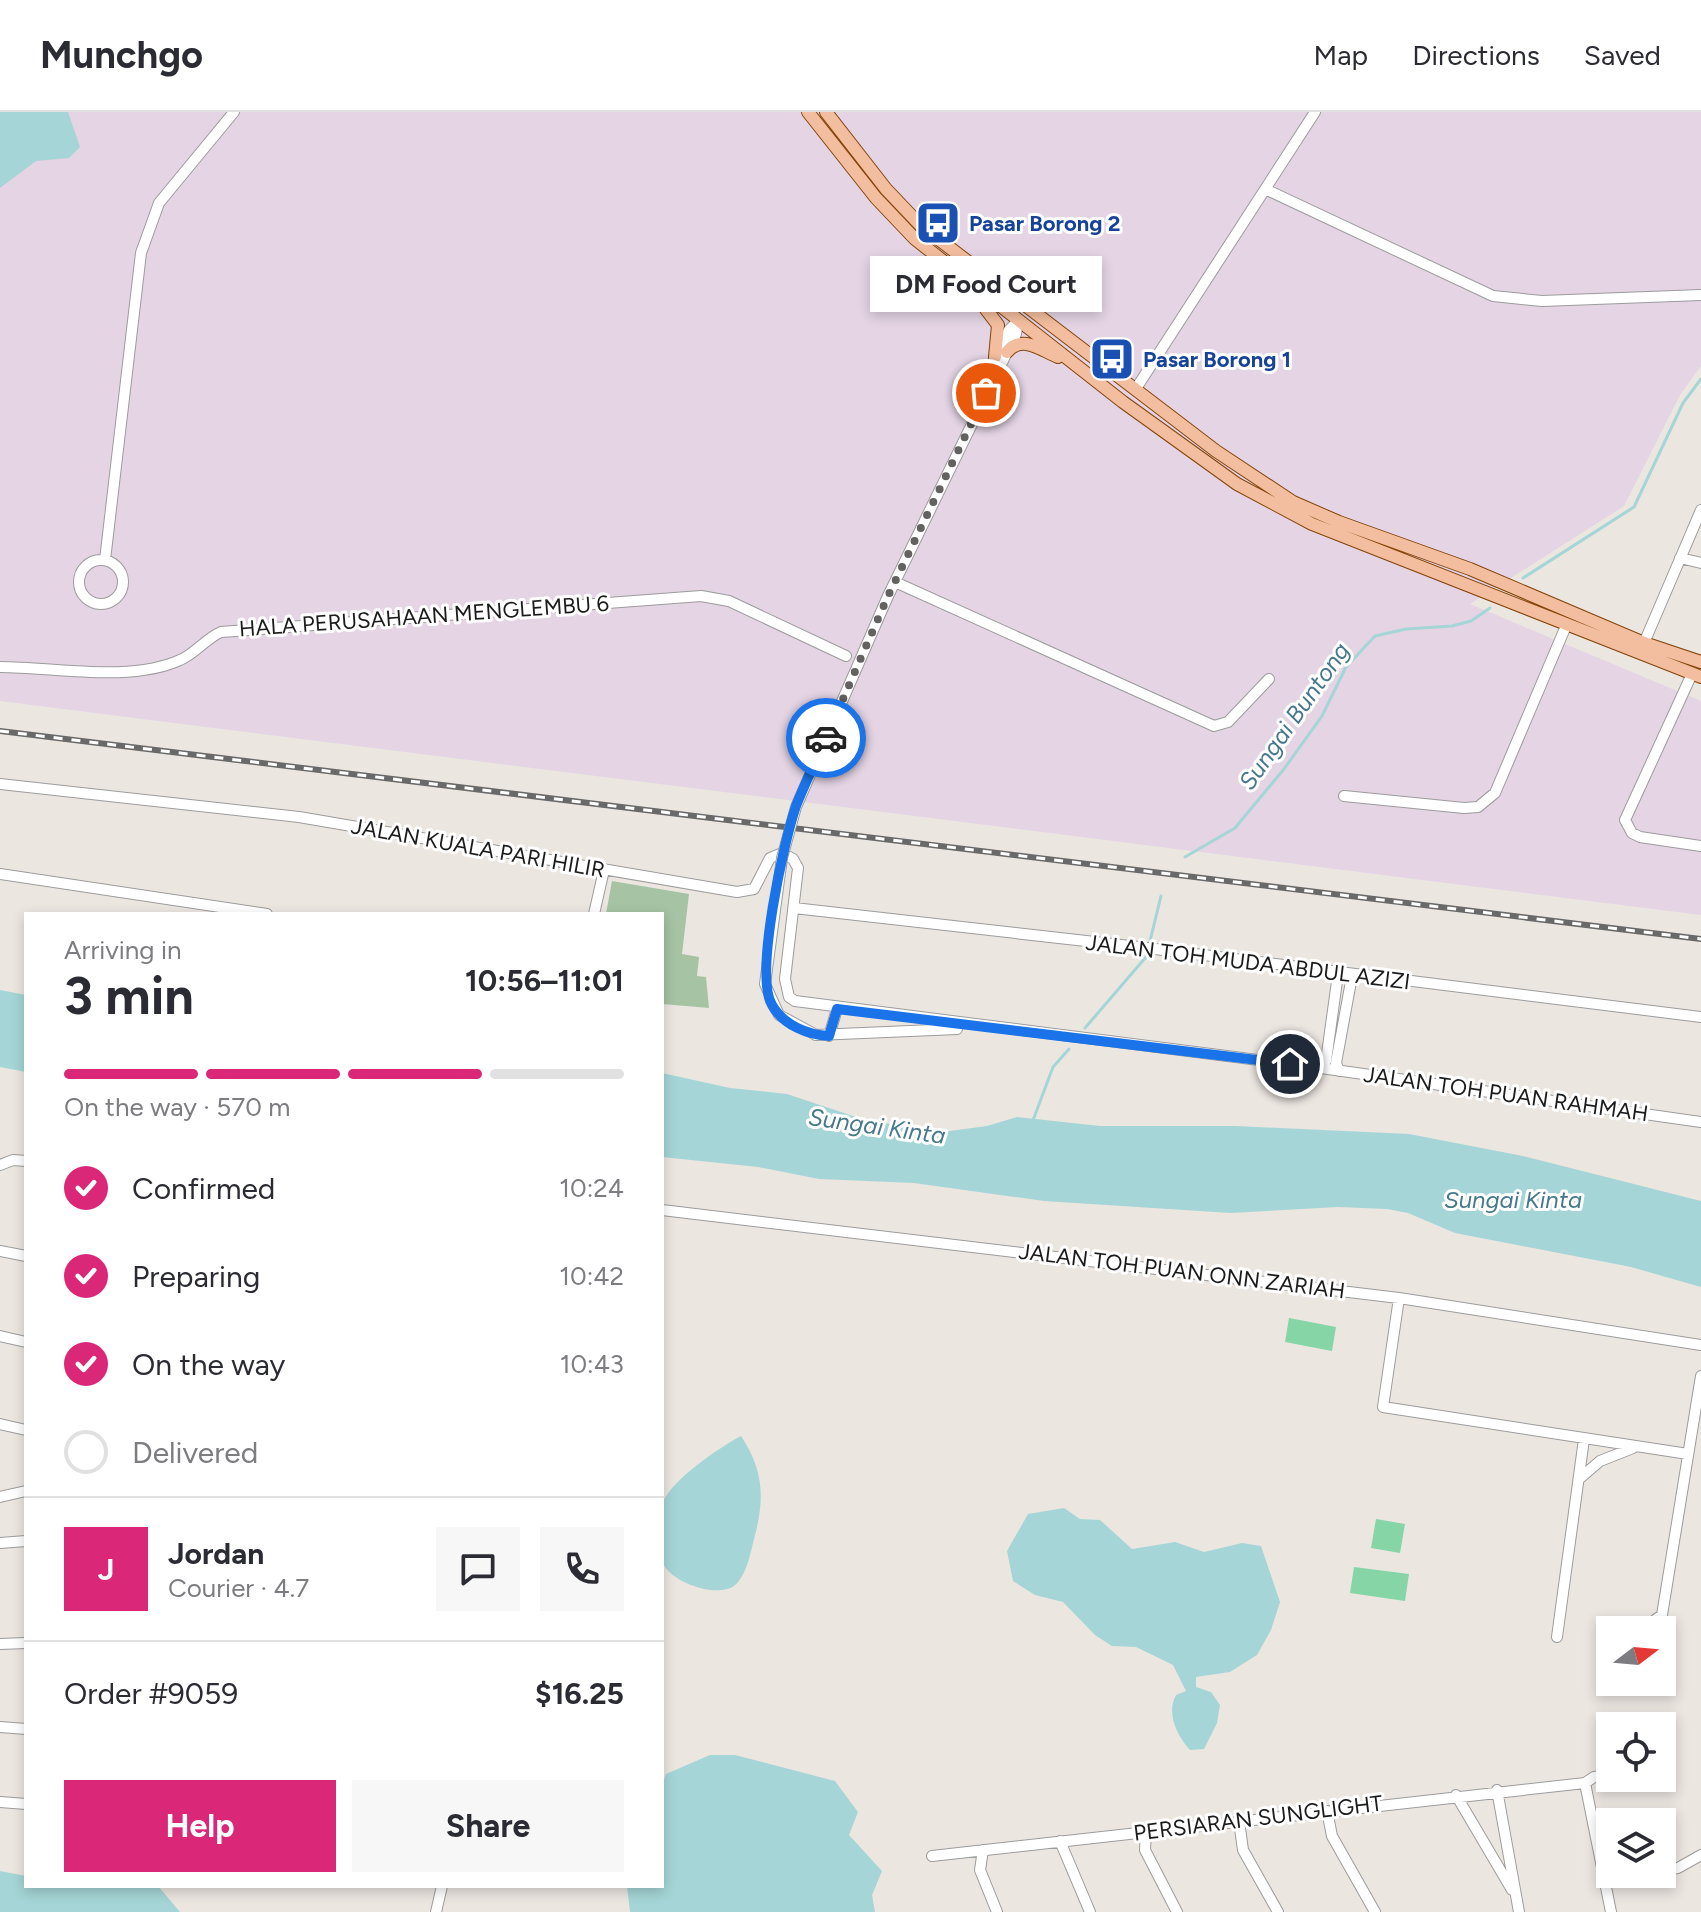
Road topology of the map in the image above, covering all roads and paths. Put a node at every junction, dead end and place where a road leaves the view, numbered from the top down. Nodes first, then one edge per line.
1 (234, 112) edge
2 (808, 112) edge
3 (826, 112) edge
4 (1315, 112) edge
5 (1265, 189) junction
6 (920, 225) junction
7 (915, 239) junction
8 (1701, 295) edge
9 (1018, 321) junction
10 (1001, 355) junction
11 (1072, 362) junction
12 (1137, 387) junction
13 (1701, 510) edge
14 (1680, 558) junction
15 (105, 560) junction
16 (1701, 563) edge
17 (895, 582) junction
18 (1566, 626) junction
19 (1644, 643) junction
20 (846, 656) dead end
21 (1701, 662) edge
22 (0, 667) edge
23 (1696, 676) edge
24 (1269, 679) dead end
25 (0, 784) edge
26 (1344, 796) dead end
27 (1701, 846) edge
28 (604, 870) junction
29 (0, 874) edge
30 (794, 908) junction
31 (254, 912) edge
32 (594, 912) edge
33 (1338, 974) junction
34 (1352, 976) junction
35 (1342, 992) junction
36 (789, 997) joint
37 (837, 1009) junction
38 (1701, 1017) edge
39 (983, 1027) junction
40 (829, 1036) junction
41 (1321, 1068) junction
42 (1339, 1071) junction
43 (1701, 1122) edge
44 (24, 1161) edge
45 (0, 1165) edge
46 (664, 1210) edge
47 (0, 1251) edge
48 (24, 1256) edge
49 (1399, 1298) junction
50 (0, 1336) edge
51 (24, 1342) edge
52 (1701, 1345) edge
53 (1701, 1376) edge
54 (0, 1424) edge
55 (24, 1430) edge
56 (1584, 1439) junction
57 (1639, 1447) junction
58 (1688, 1454) junction
59 (1579, 1479) junction
60 (24, 1491) edge
61 (0, 1497) edge
62 (24, 1541) edge
63 (0, 1543) edge
64 (1661, 1616) edge
65 (1557, 1637) dead end
66 (24, 1643) edge
67 (0, 1644) edge
68 (0, 1727) edge
69 (24, 1729) edge
70 (1596, 1777) edge
71 (1585, 1783) junction
72 (1497, 1790) junction
73 (1456, 1795) junction
74 (0, 1802) edge
75 (24, 1804) edge
76 (1327, 1811) junction
77 (1239, 1821) junction
78 (1146, 1831) junction
79 (1596, 1835) edge
80 (1060, 1841) junction
81 (983, 1850) junction
82 (1701, 1855) edge
83 (932, 1856) dead end
84 (1676, 1868) edge
85 (442, 1888) edge
86 (1607, 1888) edge
87 (1515, 1896) junction
88 (436, 1912) edge
89 (997, 1912) edge
90 (1090, 1912) edge
91 (1177, 1912) edge
92 (1278, 1912) edge
93 (1375, 1912) edge
94 (1519, 1912) edge
95 (1611, 1912) edge

1 - 15 street
2 - 7 main road
3 - 6 main road
4 - 5 street
5 - 8 street
5 - 12 street
6 - 9 main road
6 - 12 main road
7 - 9 main road
7 - 10 main road
9 - 10 street
9 - 11 main road
9 - 12 main road
10 - 11 main road
10 - 17 street
11 - 18 main road
12 - 19 main road
13 - 14 street
14 - 16 street
14 - 19 street
15 - 15 street
17 - 24 street
17 - 40 street, bridge
18 - 23 main road
18 - 26 street
19 - 21 main road
20 - 22 street, HALA PERUSAHAAN MENGLEMBU 6
23 - 27 street
25 - 28 street, JALAN KUALA PARI HILIR
28 - 30 street, JALAN KUALA PARI HILIR
28 - 32 street
29 - 31 street
30 - 33 street, JALAN TOH MUDA ABDUL AZIZI
30 - 36 street, JALAN KUALA PARI HILIR
33 - 34 street, JALAN TOH MUDA ABDUL AZIZI
33 - 35 street
34 - 35 street
34 - 38 street, JALAN TOH MUDA ABDUL AZIZI
35 - 41 street
35 - 42 street
36 - 37 street, JALAN TOH PUAN RAHMAH
37 - 39 street, JALAN TOH PUAN RAHMAH
37 - 40 street
39 - 40 street
39 - 41 street, JALAN TOH PUAN RAHMAH
41 - 42 street, JALAN TOH PUAN RAHMAH
42 - 43 street, JALAN TOH PUAN RAHMAH
44 - 45 street
46 - 49 street, JALAN TOH PUAN ONN ZARIAH
47 - 48 street
49 - 52 street, JALAN TOH PUAN ONN ZARIAH
49 - 56 street
50 - 51 street
53 - 58 street
54 - 55 street
56 - 57 street
56 - 59 street
57 - 58 street
57 - 59 street
58 - 64 street
59 - 65 street
60 - 61 street
62 - 63 street
66 - 67 street
68 - 69 street
70 - 71 street, PERSIARAN SUNGLIGHT
71 - 72 street, PERSIARAN SUNGLIGHT
71 - 79 street
72 - 73 street, PERSIARAN SUNGLIGHT
72 - 87 street
73 - 76 street, PERSIARAN SUNGLIGHT
73 - 87 street
74 - 75 street
76 - 77 street, PERSIARAN SUNGLIGHT
76 - 93 street
77 - 78 street, PERSIARAN SUNGLIGHT
77 - 92 street
78 - 80 street, PERSIARAN SUNGLIGHT
78 - 91 street
80 - 81 street, PERSIARAN SUNGLIGHT
80 - 90 street
81 - 83 street, PERSIARAN SUNGLIGHT
81 - 89 street
82 - 84 street
85 - 88 street
86 - 95 street
87 - 94 street

